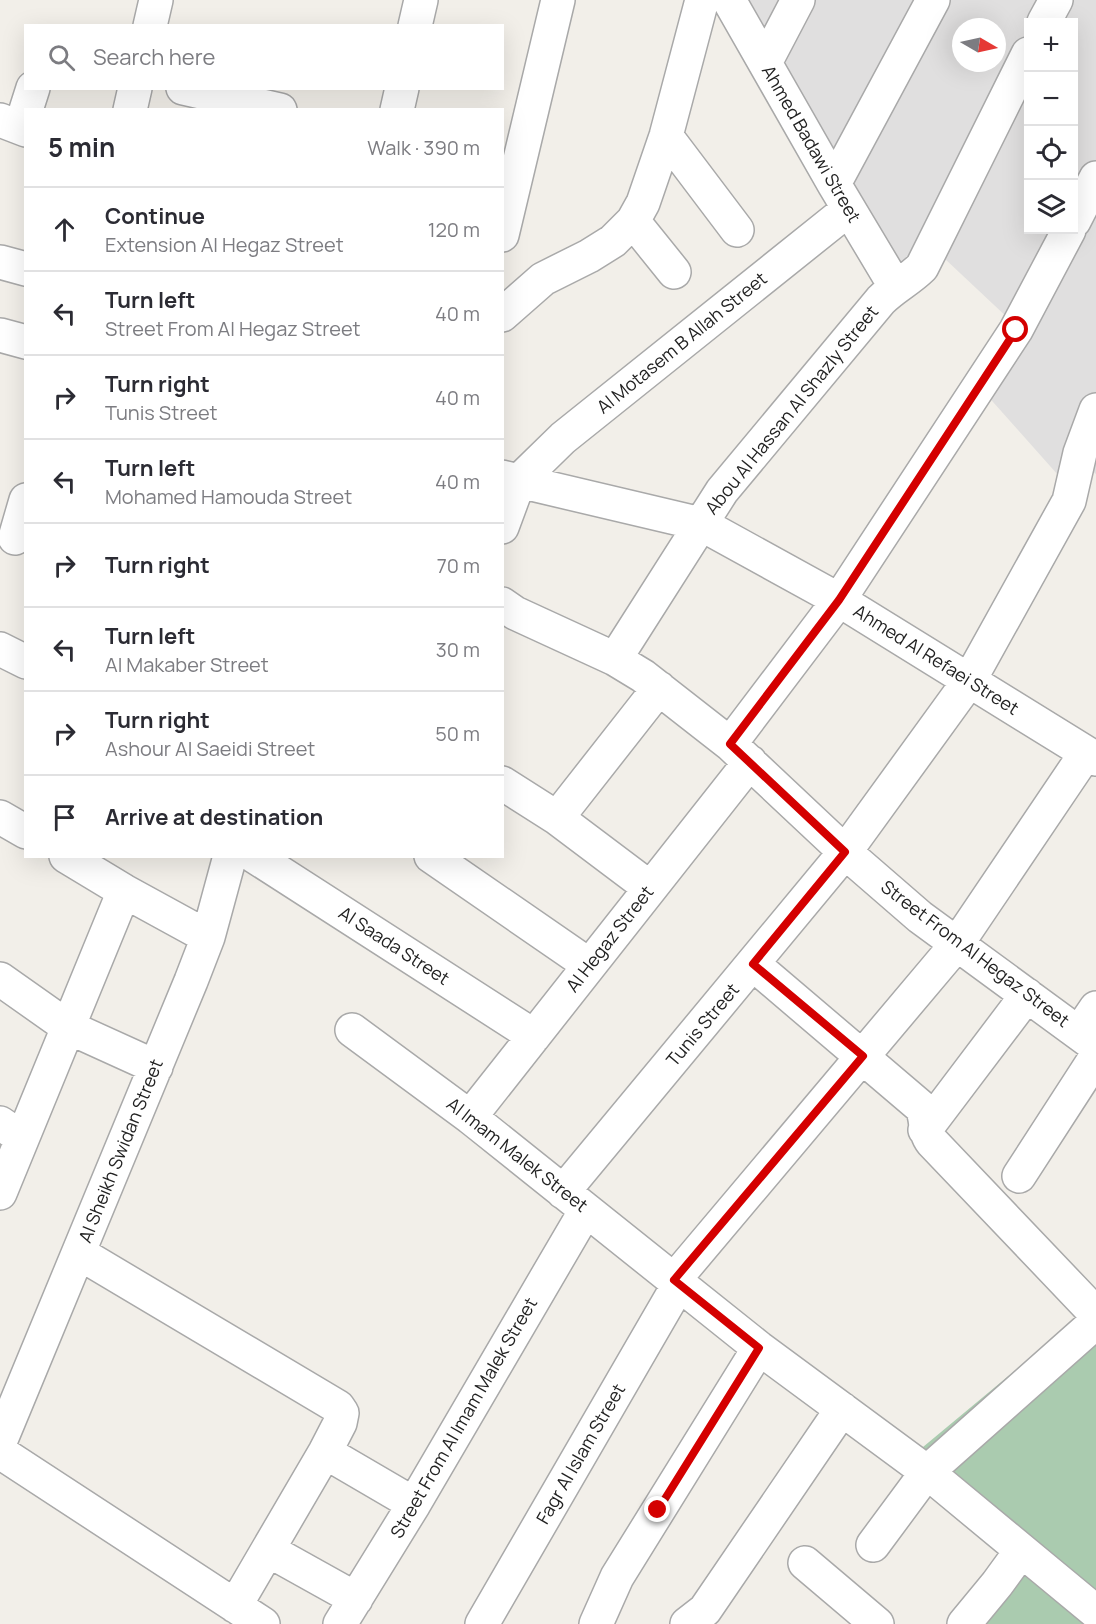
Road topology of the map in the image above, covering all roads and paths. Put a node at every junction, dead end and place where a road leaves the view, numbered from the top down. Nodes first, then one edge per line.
1 (156, 0) edge
2 (421, 0) edge
3 (558, 0) edge
4 (702, 0) edge
5 (729, 0) edge
6 (798, 0) edge
7 (933, 0) edge
8 (1056, 0) edge
9 (1046, 18) edge
10 (150, 24) edge
11 (415, 24) edge
12 (765, 63) junction
13 (1024, 64) edge
14 (32, 90) edge
15 (135, 90) edge
16 (192, 90) edge
17 (402, 90) edge
18 (24, 108) edge
19 (130, 108) edge
20 (271, 108) edge
21 (398, 108) edge
22 (666, 136) junction
23 (1096, 178) edge
24 (841, 197) junction
25 (1078, 213) edge
26 (633, 221) junction
27 (504, 227) edge
28 (737, 230) dead end
29 (1067, 234) edge
30 (0, 262) edge
31 (24, 268) edge
32 (674, 272) dead end
33 (895, 286) junction
34 (504, 313) edge
35 (0, 336) edge
36 (24, 342) edge
37 (1096, 410) edge
38 (511, 479) edge
39 (24, 506) edge
40 (504, 516) edge
41 (700, 524) junction
42 (14, 538) edge
43 (839, 600) junction
44 (504, 605) edge
45 (0, 648) edge
46 (615, 659) junction
47 (24, 661) edge
48 (969, 681) junction
49 (659, 688) junction
50 (740, 753) junction
51 (1091, 756) edge
52 (504, 784) edge
53 (0, 817) edge
54 (557, 818) junction
55 (24, 831) edge
56 (845, 852) junction
57 (69, 858) edge
58 (229, 858) edge
59 (257, 858) edge
60 (433, 858) edge
61 (650, 888) junction
62 (124, 891) junction
63 (208, 937) junction
64 (957, 944) junction
65 (753, 964) junction
66 (589, 966) junction
67 (0, 979) edge
68 (1027, 995) junction
69 (68, 1027) junction
70 (352, 1030) dead end
71 (534, 1035) junction
72 (1092, 1036) edge
73 (863, 1056) junction
74 (156, 1067) junction
75 (470, 1117) junction
76 (925, 1130) junction
77 (11, 1131) edge
78 (1019, 1176) dead end
79 (0, 1193) edge
80 (574, 1201) junction
81 (79, 1253) junction
82 (676, 1282) junction
83 (1096, 1314) edge
84 (1096, 1322) edge
85 (759, 1348) junction
86 (842, 1409) junction
87 (0, 1442) edge
88 (0, 1452) edge
89 (325, 1452) junction
90 (927, 1473) junction
91 (414, 1504) junction
92 (873, 1545) dead end
93 (268, 1550) junction
94 (1021, 1551) junction
95 (804, 1563) dead end
96 (235, 1606) junction
97 (348, 1611) edge
98 (1096, 1612) edge
99 (704, 1619) edge
100 (263, 1624) edge
101 (482, 1624) edge
102 (596, 1624) edge
103 (877, 1624) edge
104 (964, 1624) edge

1 - 10 street
2 - 11 street
3 - 27 street
4 - 22 street
5 - 12 street, Ahmed Badawi Street
6 - 12 street
7 - 24 street
8 - 9 street
12 - 24 street, Ahmed Badawi Street
13 - 33 street, Abou Al Hassan Al Shazly Street
14 - 18 street
15 - 19 street
16 - 20 street
17 - 21 street
22 - 26 street
22 - 28 street
23 - 25 street
24 - 33 street, Ahmed Badawi Street
24 - 38 street, Al Motasem B Allah Street
26 - 32 street
26 - 34 street
29 - 43 street, Al Hegaz Street
30 - 31 street
33 - 41 street, Abou Al Hassan Al Shazly Street
35 - 36 street
37 - 48 street, Tunis Street
38 - 40 street
38 - 41 street, Ahmed Al Refaei Street
39 - 42 street
41 - 43 street, Ahmed Al Refaei Street
41 - 46 street, Abou Al Hassan Al Shazly Street
43 - 48 street, Ahmed Al Refaei Street
43 - 50 street, Al Hegaz Street
44 - 46 street, Street From Al Hegaz Street
45 - 47 street
46 - 49 street, Street From Al Hegaz Street
48 - 51 street, Ahmed Al Refaei Street
48 - 56 street, Tunis Street
49 - 50 street, Street From Al Hegaz Street
49 - 54 street
50 - 56 street, Street From Al Hegaz Street
50 - 61 street, Al Hegaz Street
51 - 64 street, Fagr Al Islam Street
52 - 54 street
53 - 55 street
54 - 61 street
56 - 64 street, Street From Al Hegaz Street
56 - 65 street, Tunis Street
57 - 62 street
58 - 63 street, Al Sheikh Swidan Street
59 - 71 street, Al Saada Street
60 - 66 street
61 - 66 street, Al Hegaz Street
62 - 63 street
62 - 69 street
63 - 74 street, Al Sheikh Swidan Street
64 - 68 street, Street From Al Hegaz Street
64 - 73 street, Fagr Al Islam Street
65 - 73 street
65 - 80 street, Tunis Street
66 - 71 street, Al Hegaz Street
67 - 69 street
68 - 72 street, Street From Al Hegaz Street
68 - 76 street
69 - 74 street
69 - 77 street
70 - 75 street, Al Imam Malek Street
71 - 75 street, Al Hegaz Street
72 - 78 street
73 - 76 street
73 - 82 street, Fagr Al Islam Street
74 - 81 street, Al Sheikh Swidan Street
75 - 80 street, Al Imam Malek Street
76 - 83 street
77 - 79 street
80 - 82 street, Al Imam Malek Street
80 - 91 street, Street From Al Imam Malek Street
81 - 87 street, Al Sheikh Swidan Street
81 - 89 street
82 - 85 street, Al Imam Malek Street
82 - 101 street, Fagr Al Islam Street
84 - 90 street
85 - 86 street, Al Imam Malek Street
85 - 102 street
86 - 90 street, Al Imam Malek Street
86 - 99 street
88 - 96 street
89 - 91 street
89 - 93 street
90 - 92 street
90 - 94 street, Al Imam Malek Street
91 - 97 street, Street From Al Imam Malek Street
93 - 96 street
93 - 97 street
94 - 98 street, Al Imam Malek Street
94 - 104 street
95 - 103 street
96 - 100 street

